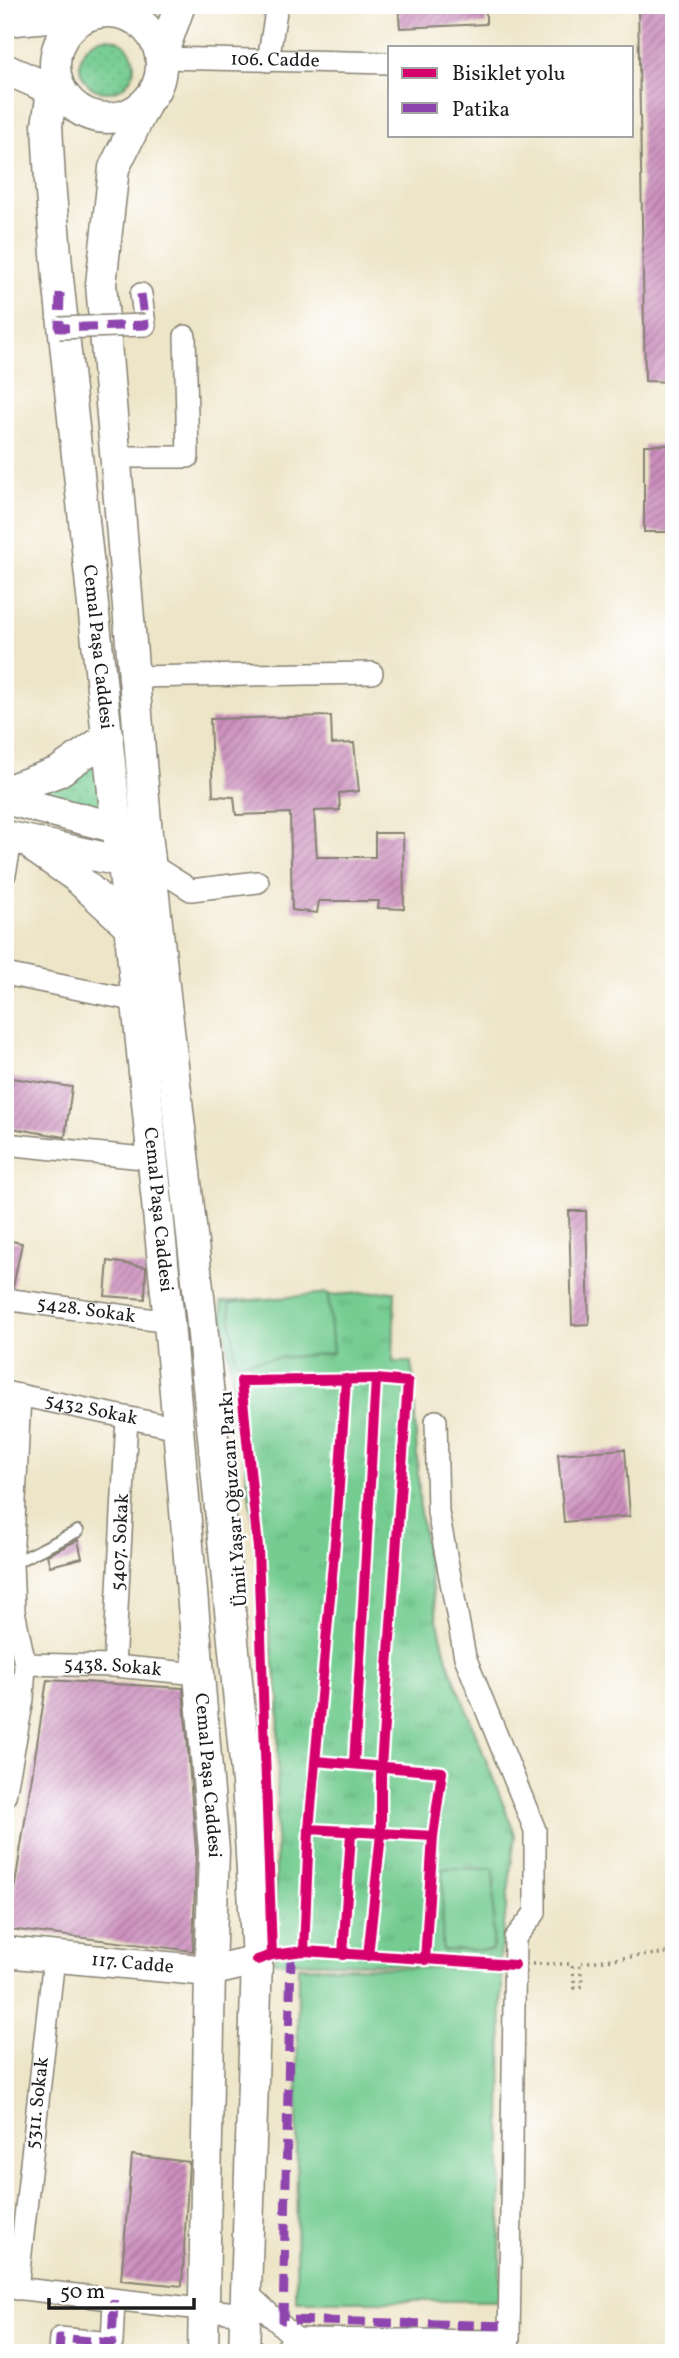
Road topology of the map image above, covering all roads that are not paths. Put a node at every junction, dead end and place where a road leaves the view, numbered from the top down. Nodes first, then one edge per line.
1 (180, 5) edge
2 (277, 5) edge
3 (78, 19) edge
4 (5, 21) edge
5 (161, 58) junction
6 (268, 61) junction
7 (388, 63) edge
8 (5, 69) edge
9 (59, 89) junction
10 (146, 103) junction
11 (60, 293) junction
12 (141, 294) dead end
13 (185, 337) dead end
14 (116, 457) junction
15 (372, 673) dead end
16 (134, 677) junction
17 (108, 737) junction
18 (5, 792) edge
19 (5, 799) edge
20 (117, 829) junction
21 (147, 834) junction
22 (14, 838) edge
23 (122, 863) junction
24 (153, 866) junction
25 (5, 874) edge
26 (258, 882) dead end
27 (129, 926) junction
28 (5, 974) edge
29 (137, 1001) junction
30 (5, 1143) edge
31 (153, 1159) junction
32 (5, 1299) edge
33 (169, 1322) junction
34 (12, 1394) edge
35 (127, 1418) junction
36 (436, 1422) dead end
37 (178, 1428) junction
38 (10, 1474) edge
39 (78, 1531) dead end
40 (9, 1565) edge
41 (25, 1664) junction
42 (114, 1666) junction
43 (199, 1674) junction
44 (5, 1796) edge
45 (5, 1952) edge
46 (54, 1958) junction
47 (257, 1960) junction
48 (210, 1971) junction
49 (11, 2288) edge
50 (114, 2300) junction
51 (246, 2303) junction
52 (204, 2309) junction
53 (289, 2346) edge
54 (59, 2353) edge
55 (204, 2353) edge
56 (244, 2353) edge

1 - 5 main road
2 - 6 street
3 - 4 main road
3 - 5 main road
3 - 9 main road
5 - 6 street, 106. Cadde
5 - 10 main road
6 - 7 street, 106. Cadde
8 - 9 main road
9 - 10 main road
9 - 11 main road, Cemal Paşa Caddesi
10 - 14 main road, Cemal Paşa Caddesi
11 - 12 street, bridge
11 - 17 main road, Cemal Paşa Caddesi
13 - 14 street
14 - 16 main road, Cemal Paşa Caddesi
15 - 16 street
16 - 21 main road, Cemal Paşa Caddesi
17 - 18 main road
17 - 20 main road, Cemal Paşa Caddesi
19 - 20 main road
20 - 21 main road
20 - 23 main road, Cemal Paşa Caddesi
21 - 24 main road, Cemal Paşa Caddesi
22 - 23 main road
22 - 25 street
22 - 27 main road
23 - 24 main road
23 - 27 main road, Cemal Paşa Caddesi
24 - 26 street
24 - 47 main road, Cemal Paşa Caddesi
27 - 29 main road, Cemal Paşa Caddesi
28 - 29 street
29 - 31 main road, Cemal Paşa Caddesi
30 - 31 street
31 - 33 main road, Cemal Paşa Caddesi
32 - 33 street, 5428. Sokak
33 - 37 main road, Cemal Paşa Caddesi
34 - 35 street, 5432 Sokak
34 - 38 street
35 - 37 street, 5432 Sokak
35 - 42 street, 5407. Sokak
36 - 53 street
37 - 43 main road, Cemal Paşa Caddesi
38 - 40 street
39 - 40 lane
40 - 41 street
41 - 42 street, 5438. Sokak
41 - 44 street
42 - 43 street, 5438. Sokak
43 - 48 main road, Cemal Paşa Caddesi
45 - 46 main road, 117. Cadde
46 - 48 main road, 117. Cadde
46 - 49 street, 5311. Sokak
47 - 48 main road, 117. Cadde
47 - 51 main road, Cemal Paşa Caddesi
48 - 52 main road, Cemal Paşa Caddesi
49 - 50 street
50 - 52 street
50 - 54 street
51 - 52 street
51 - 53 street
51 - 56 main road, Cemal Paşa Caddesi
52 - 55 main road, Cemal Paşa Caddesi

